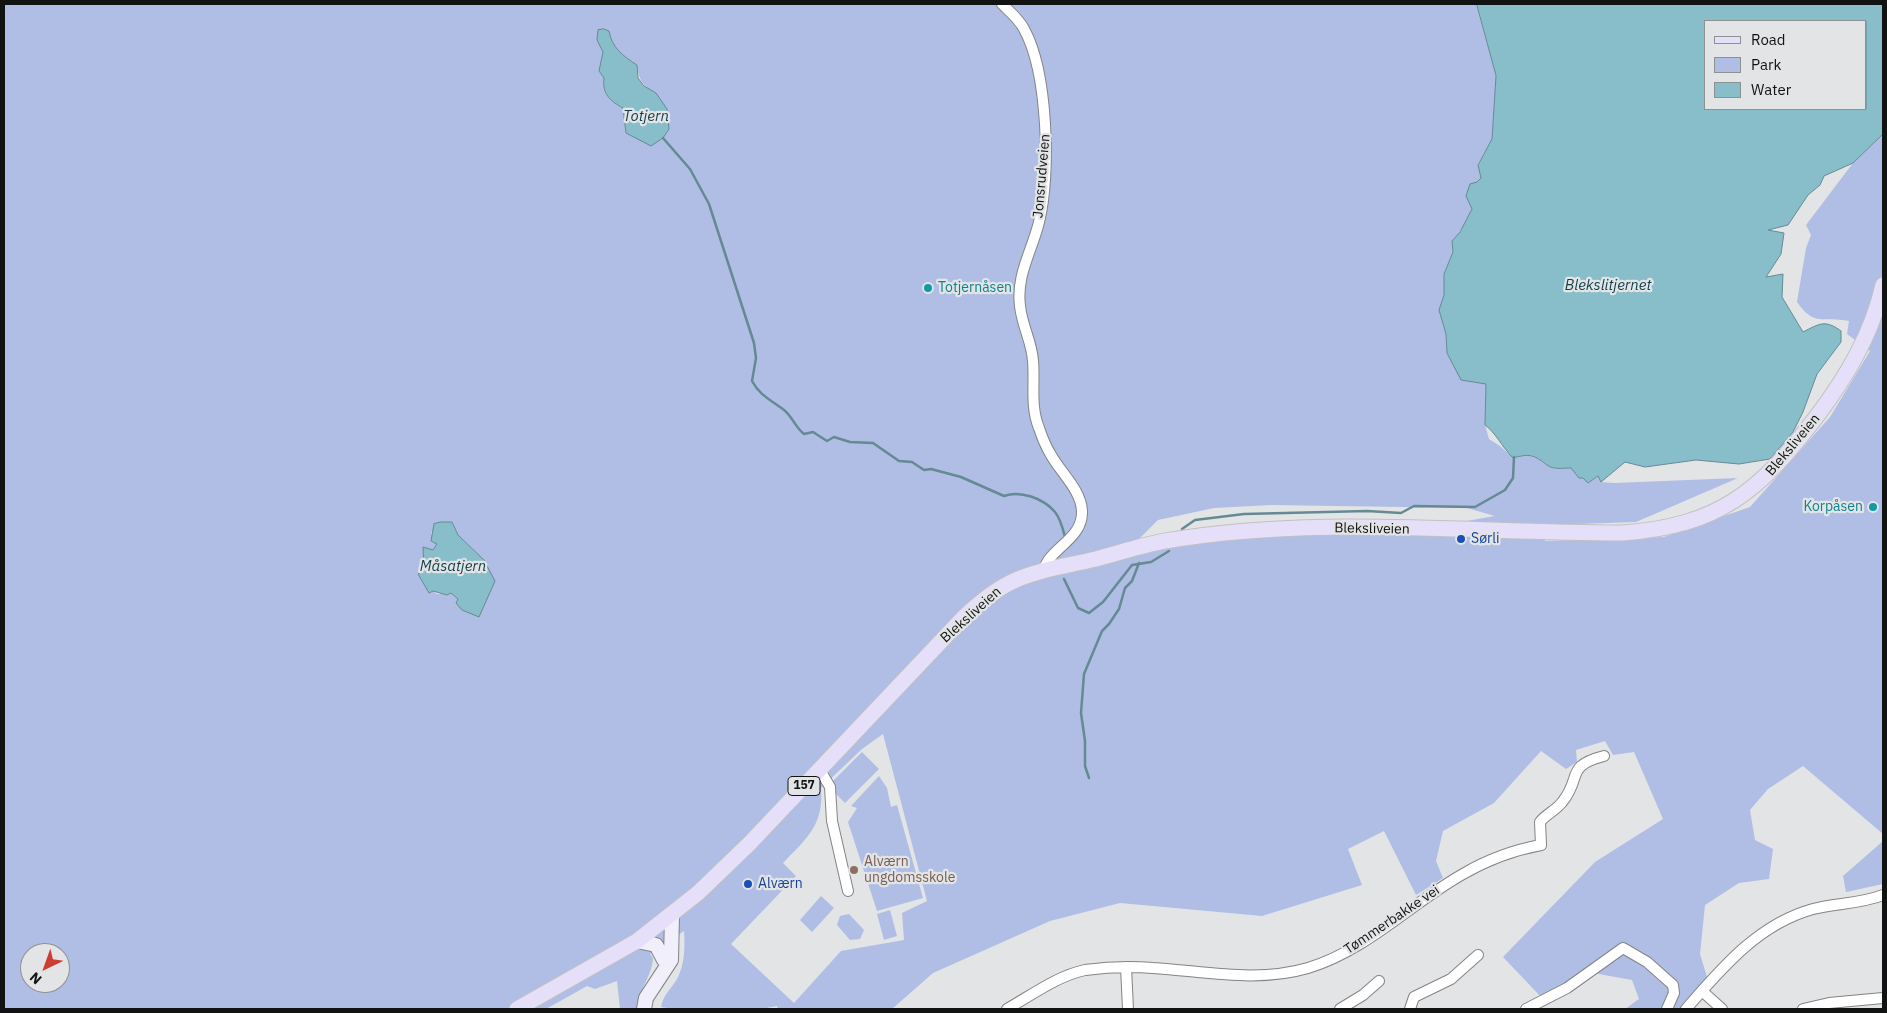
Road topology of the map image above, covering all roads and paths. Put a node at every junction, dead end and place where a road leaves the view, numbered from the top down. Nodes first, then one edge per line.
1 (1002, 4) edge
2 (1883, 285) edge
3 (1044, 569) junction
4 (1604, 756) dead end
5 (820, 770) junction
6 (848, 891) dead end
7 (1883, 895) edge
8 (666, 919) junction
9 (638, 941) junction
10 (1478, 955) dead end
11 (664, 960) junction
12 (1126, 967) junction
13 (659, 978) junction
14 (1379, 980) dead end
15 (1702, 991) junction
16 (1883, 998) edge
17 (517, 1009) edge
18 (644, 1009) edge
19 (1007, 1009) edge
20 (1128, 1009) edge
21 (1340, 1009) edge
22 (1410, 1009) edge
23 (1526, 1009) edge
24 (1667, 1009) edge
25 (1686, 1009) edge
26 (1722, 1009) edge
27 (1803, 1009) edge

1 - 3 street, Jonsrudveien
2 - 3 main road, Bleksliveien / 157
3 - 5 main road, Bleksliveien / 157
4 - 12 street, Tømmerbakke vei
5 - 6 street
5 - 8 main road, Bleksliveien / 157
7 - 15 street
8 - 9 main road, 157
8 - 11 main road
8 - 13 main road
9 - 11 main road
9 - 17 main road, 157
10 - 22 street
11 - 13 main road
12 - 19 street, Tømmerbakke vei
12 - 20 street
13 - 18 main road
14 - 21 street
15 - 25 street
15 - 26 street
16 - 27 street
23 - 24 street

